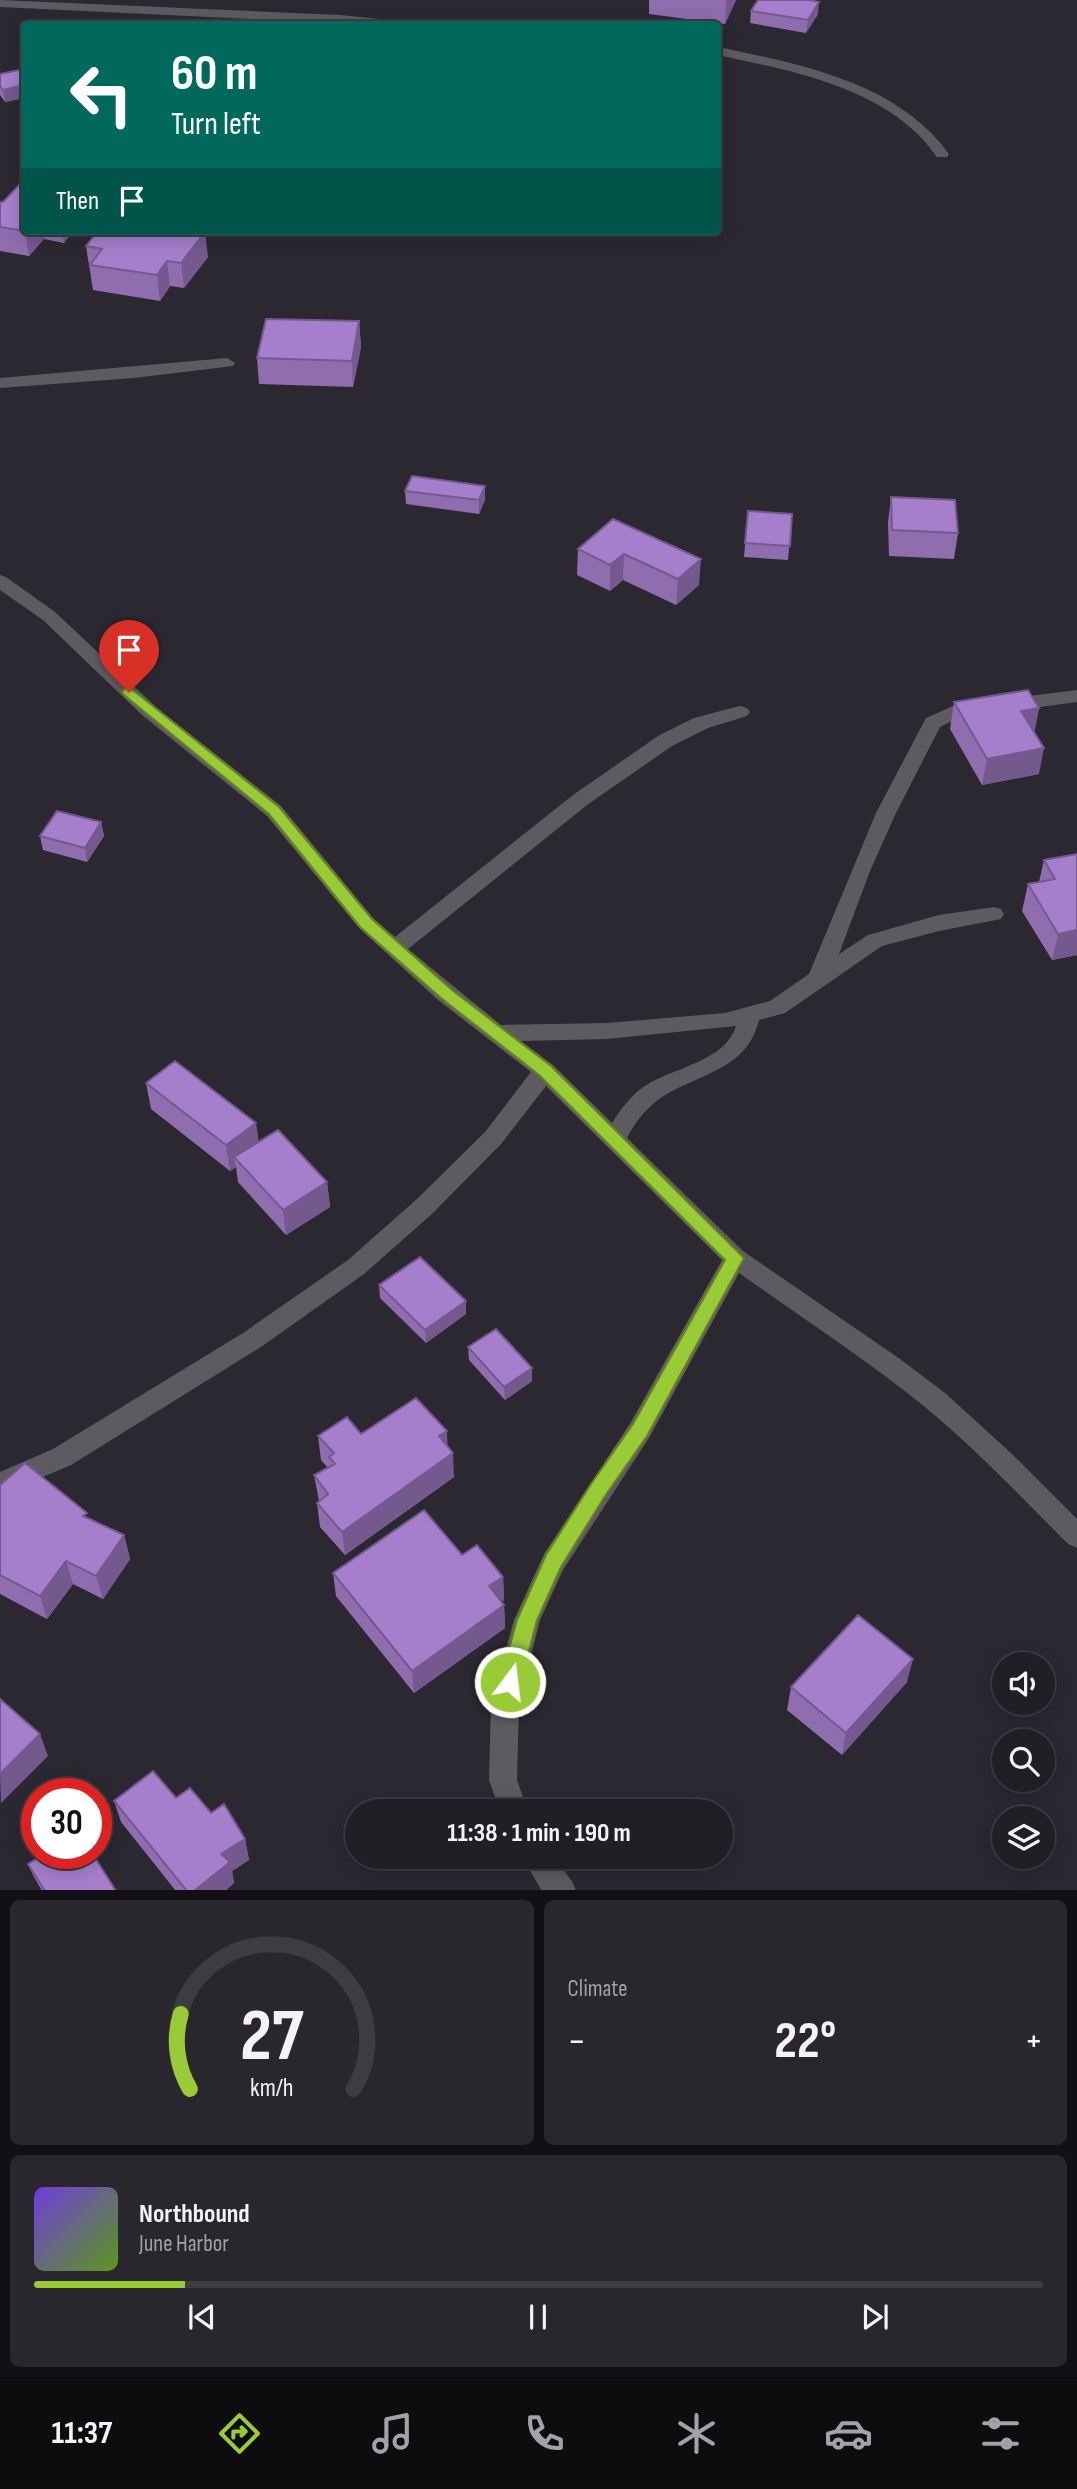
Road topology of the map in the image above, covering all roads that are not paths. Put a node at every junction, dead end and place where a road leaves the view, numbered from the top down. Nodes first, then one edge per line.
1 (0, 3) edge
2 (360, 21) edge
3 (721, 52) edge
4 (942, 154) dead end
5 (227, 363) dead end
6 (0, 383) edge
7 (0, 581) edge
8 (1077, 696) edge
9 (740, 712) dead end
10 (994, 914) dead end
11 (395, 948) junction
12 (817, 981) junction
13 (750, 1014) junction
14 (496, 1033) junction
15 (545, 1071) junction
16 (614, 1141) junction
17 (735, 1258) junction
18 (0, 1484) edge
19 (1077, 1536) edge
20 (509, 1799) edge
21 (544, 1869) edge
22 (561, 1890) edge

1 - 2 street
3 - 4 street
5 - 6 street
7 - 11 street
8 - 12 street
9 - 11 street
10 - 12 street
11 - 14 street
12 - 13 street
13 - 14 street
13 - 16 street
14 - 15 street
15 - 16 street
15 - 18 street
16 - 17 street
17 - 19 street
17 - 20 street
21 - 22 street

